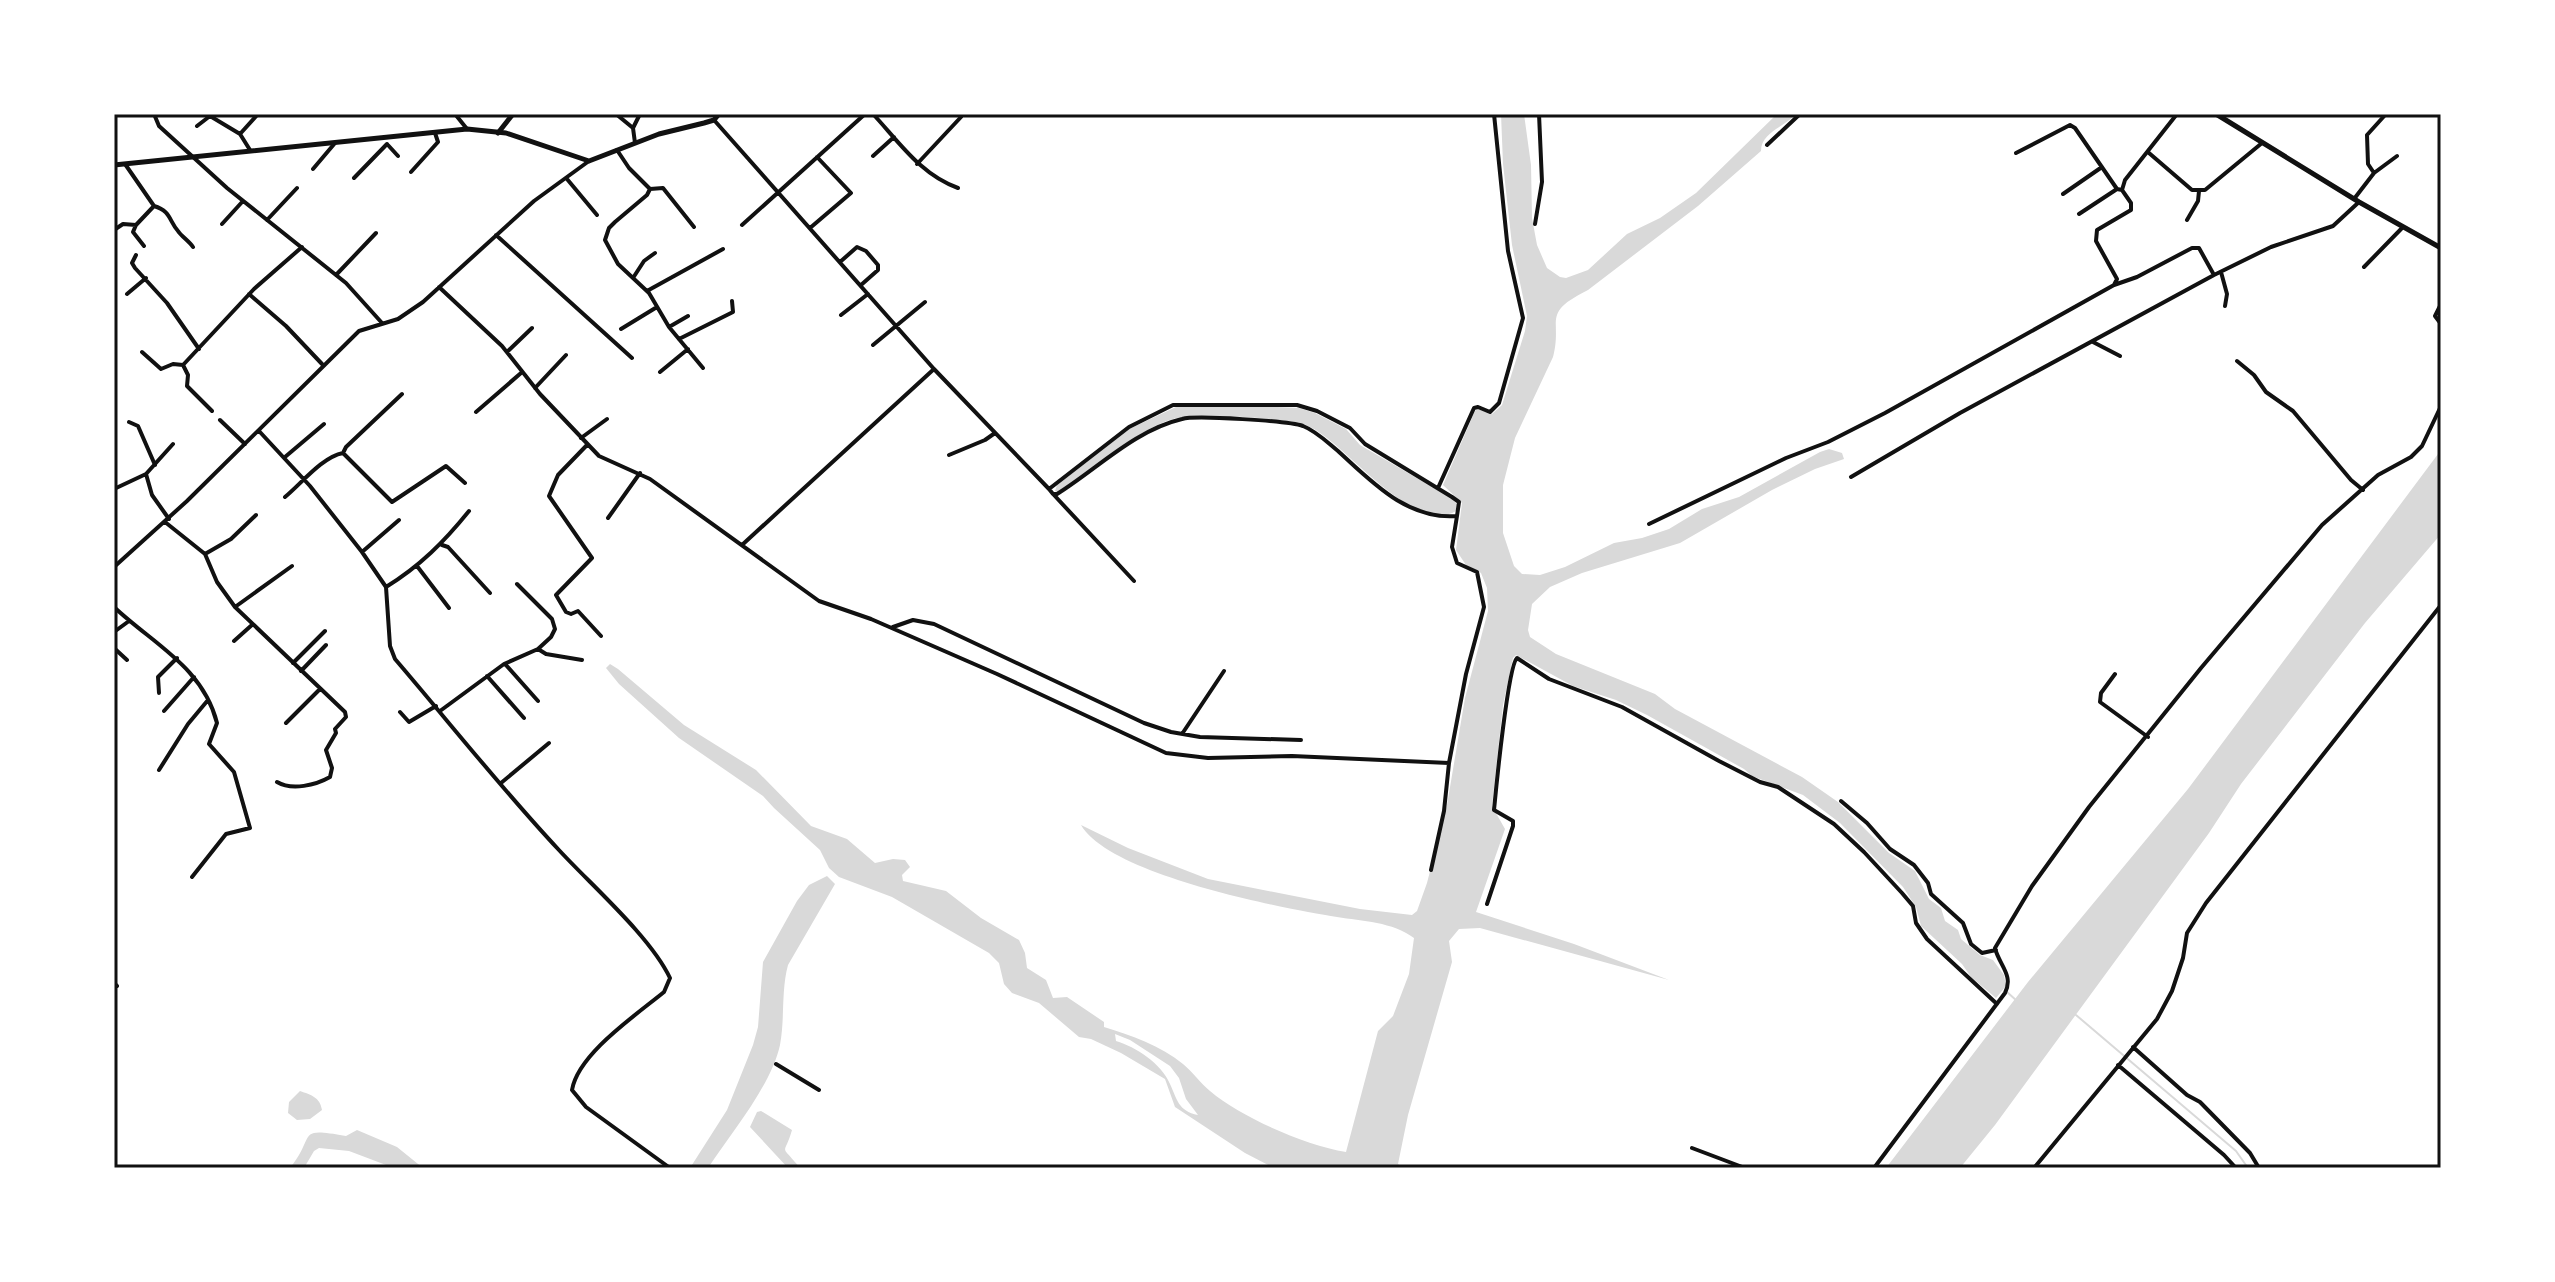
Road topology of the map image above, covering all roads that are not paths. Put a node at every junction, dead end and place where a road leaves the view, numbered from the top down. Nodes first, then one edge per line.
1 (154, 114) edge
2 (258, 114) edge
3 (455, 114) edge
4 (513, 114) edge
5 (616, 114) edge
6 (640, 114) edge
7 (719, 114) edge
8 (865, 114) edge
9 (873, 114) edge
10 (1494, 114) edge
11 (1539, 114) edge
12 (1800, 114) edge
13 (2177, 114) edge
14 (2216, 114) edge
15 (2386, 114) edge
16 (210, 115) edge
17 (961, 117) dead end
18 (714, 120) junction
19 (197, 126) dead end
20 (633, 128) junction
21 (467, 129) junction
22 (434, 131) junction
23 (498, 133) junction
24 (240, 134) junction
25 (380, 137) junction
26 (894, 137) junction
27 (336, 141) junction
28 (635, 143) junction
29 (2262, 143) junction
30 (387, 144) junction
31 (1767, 145) dead end
32 (250, 150) junction
33 (617, 150) junction
34 (2016, 153) dead end
35 (2149, 153) junction
36 (194, 156) junction
37 (398, 156) dead end
38 (873, 156) dead end
39 (2397, 156) dead end
40 (817, 157) junction
41 (589, 161) junction
42 (125, 164) junction
43 (917, 164) junction
44 (114, 165) edge
45 (2102, 167) junction
46 (313, 169) dead end
47 (411, 172) dead end
48 (2374, 173) junction
49 (354, 178) dead end
50 (567, 179) junction
51 (297, 188) dead end
52 (958, 188) dead end
53 (650, 189) junction
54 (2120, 189) junction
55 (2199, 191) junction
56 (777, 192) junction
57 (2063, 194) dead end
58 (2356, 200) junction
59 (243, 201) junction
60 (154, 206) junction
61 (2079, 214) dead end
62 (597, 215) dead end
63 (267, 220) junction
64 (2187, 220) dead end
65 (222, 224) dead end
66 (1535, 224) dead end
67 (136, 225) junction
68 (742, 225) dead end
69 (694, 227) dead end
70 (2403, 227) junction
71 (810, 228) junction
72 (114, 230) edge
73 (376, 233) dead end
74 (496, 235) junction
75 (2440, 245) edge
76 (144, 246) dead end
77 (193, 247) dead end
78 (302, 247) junction
79 (723, 249) dead end
80 (655, 253) dead end
81 (136, 255) dead end
82 (840, 262) junction
83 (2364, 267) dead end
84 (2221, 272) junction
85 (336, 275) junction
86 (2214, 275) junction
87 (146, 278) junction
88 (633, 278) junction
89 (861, 285) junction
90 (2114, 285) junction
91 (439, 287) junction
92 (647, 291) junction
93 (127, 294) dead end
94 (249, 294) junction
95 (868, 294) junction
96 (732, 301) dead end
97 (925, 302) dead end
98 (2441, 304) edge
99 (2225, 306) dead end
100 (657, 307) junction
101 (841, 315) dead end
102 (688, 316) dead end
103 (382, 323) junction
104 (2441, 324) edge
105 (897, 326) junction
106 (669, 327) junction
107 (532, 328) dead end
108 (621, 329) dead end
109 (679, 339) junction
110 (2093, 342) junction
111 (873, 345) dead end
112 (199, 349) junction
113 (688, 349) junction
114 (142, 352) dead end
115 (507, 352) junction
116 (566, 355) dead end
117 (2120, 356) dead end
118 (632, 358) dead end
119 (2237, 361) dead end
120 (183, 365) junction
121 (323, 365) junction
122 (703, 368) dead end
123 (934, 369) junction
124 (660, 372) dead end
125 (521, 373) junction
126 (535, 388) junction
127 (402, 394) dead end
128 (2441, 406) edge
129 (212, 411) dead end
130 (476, 412) dead end
131 (607, 419) dead end
132 (220, 420) dead end
133 (129, 422) dead end
134 (324, 424) dead end
135 (259, 431) junction
136 (995, 433) junction
137 (581, 438) junction
138 (173, 444) dead end
139 (245, 444) junction
140 (587, 445) junction
141 (343, 453) junction
142 (949, 455) dead end
143 (285, 457) junction
144 (155, 465) junction
145 (640, 473) junction
146 (146, 474) junction
147 (1851, 477) dead end
148 (305, 480) junction
149 (465, 483) dead end
150 (1438, 488) junction
151 (114, 489) edge
152 (2363, 490) junction
153 (1051, 491) junction
154 (285, 497) dead end
155 (469, 511) dead end
156 (256, 515) dead end
157 (1457, 516) junction
158 (608, 518) dead end
159 (167, 520) junction
160 (399, 520) dead end
161 (1649, 524) dead end
162 (442, 545) junction
163 (742, 545) junction
164 (362, 552) junction
165 (205, 554) junction
166 (292, 566) dead end
167 (417, 566) junction
168 (114, 567) edge
169 (1134, 581) dead end
170 (517, 584) dead end
171 (386, 587) junction
172 (490, 593) dead end
173 (2441, 605) edge
174 (114, 607) edge
175 (235, 607) junction
176 (449, 608) dead end
177 (129, 621) junction
178 (253, 624) junction
179 (891, 628) junction
180 (325, 631) dead end
181 (114, 632) edge
182 (601, 636) dead end
183 (234, 641) dead end
184 (326, 645) dead end
185 (114, 648) edge
186 (538, 649) junction
187 (177, 658) junction
188 (127, 660) dead end
189 (582, 660) dead end
190 (293, 663) junction
191 (504, 664) junction
192 (301, 671) junction
193 (1224, 671) dead end
194 (2115, 674) dead end
195 (487, 676) junction
196 (194, 677) junction
197 (320, 689) junction
198 (159, 693) dead end
199 (208, 700) junction
200 (538, 701) dead end
201 (436, 706) junction
202 (164, 711) dead end
203 (440, 711) junction
204 (400, 712) dead end
205 (524, 718) dead end
206 (286, 723) dead end
207 (1182, 734) junction
208 (2148, 737) junction
209 (1301, 740) dead end
210 (549, 743) dead end
211 (1449, 763) junction
212 (159, 770) dead end
213 (277, 782) dead end
214 (501, 783) junction
215 (1841, 801) dead end
216 (1431, 870) dead end
217 (192, 877) dead end
218 (1487, 904) dead end
219 (1996, 950) junction
220 (1997, 1004) junction
221 (2133, 1047) junction
222 (2120, 1062) junction
223 (776, 1064) dead end
224 (819, 1090) dead end
225 (1692, 1148) dead end
226 (670, 1168) edge
227 (1745, 1168) edge
228 (1874, 1168) edge
229 (2034, 1168) edge
230 (2236, 1168) edge
231 (2259, 1168) edge

1 - 36 street
2 - 24 street
3 - 21 street
4 - 23 main road
5 - 20 street
6 - 20 street
7 - 18 main road
8 - 40 street
9 - 26 street
10 - 150 street
11 - 66 street
12 - 31 street
13 - 35 street
14 - 29 main road
15 - 48 street
16 - 19 street
16 - 24 street
17 - 43 street
18 - 28 main road
18 - 56 street
20 - 28 street
21 - 22 main road
21 - 23 main road
22 - 25 main road
22 - 47 street
23 - 41 main road
24 - 32 street
25 - 27 main road
25 - 30 street
26 - 38 street
26 - 43 street
27 - 32 main road
27 - 46 street
28 - 33 main road
29 - 55 street
29 - 58 main road
30 - 37 street
30 - 49 street
32 - 36 main road
33 - 41 main road
33 - 53 street
34 - 45 street
35 - 54 street
35 - 55 street
36 - 42 main road
36 - 59 street
39 - 48 street
40 - 56 street
40 - 71 street
41 - 50 street
42 - 44 main road
42 - 60 street
43 - 52 street
45 - 54 street
45 - 57 street
48 - 58 street
50 - 62 street
50 - 74 street
51 - 63 street
53 - 69 street
53 - 88 street
54 - 61 street
54 - 90 street
55 - 64 street
56 - 68 street
56 - 71 street
58 - 70 main road
58 - 84 street
59 - 63 street
59 - 65 street
60 - 67 street
60 - 77 street
63 - 78 street
67 - 72 street
67 - 76 street
70 - 75 main road
70 - 83 street
71 - 82 street
73 - 85 street
74 - 91 street
74 - 118 street
78 - 85 street
78 - 94 street
79 - 92 street
80 - 88 street
81 - 87 street
82 - 89 street
82 - 89 street
84 - 86 street
84 - 99 street
85 - 103 street
86 - 90 street
86 - 110 street
87 - 93 street
87 - 112 street
88 - 92 street
89 - 95 street
90 - 161 street
91 - 103 street
91 - 115 street
92 - 100 street
94 - 112 street
94 - 121 street
95 - 101 street
95 - 105 street
96 - 109 street
97 - 105 street
98 - 104 street
100 - 106 street
100 - 108 street
102 - 106 street
103 - 121 street
105 - 111 street
105 - 123 street
106 - 109 street
107 - 115 street
109 - 113 street
110 - 117 street
110 - 147 street
112 - 120 street
113 - 122 street
113 - 124 street
114 - 120 street
115 - 125 street
116 - 126 street
119 - 152 street
120 - 129 street
121 - 135 street
123 - 136 street
123 - 163 street
125 - 126 street
125 - 130 street
126 - 137 street
127 - 141 street
128 - 152 street
131 - 137 street
132 - 139 street
133 - 144 street
134 - 143 street
135 - 139 street
135 - 143 street
136 - 142 street
136 - 153 street
137 - 140 street
138 - 144 street
139 - 159 street
140 - 145 street
140 - 182 street
141 - 148 street
141 - 149 street
143 - 148 street
144 - 146 street
145 - 158 street
145 - 163 street
146 - 151 street
146 - 159 street
148 - 154 street
148 - 164 street
150 - 153 street
150 - 157 street
152 - 208 street
153 - 157 street
153 - 169 street
155 - 162 street
156 - 165 street
157 - 211 street
159 - 165 street
159 - 168 street
160 - 164 street
162 - 167 street
162 - 172 street
163 - 179 street
164 - 171 street
165 - 175 street
166 - 175 street
167 - 171 street
167 - 176 street
170 - 186 street
171 - 201 street
173 - 221 street
174 - 177 street
175 - 178 street
177 - 181 street
177 - 187 street
178 - 183 street
178 - 190 street
179 - 207 street
179 - 211 street
180 - 190 street
184 - 192 street
185 - 188 street
186 - 189 street
186 - 191 street
187 - 196 street
187 - 198 street
190 - 192 street
191 - 195 street
191 - 200 street
192 - 197 street
193 - 207 street
194 - 208 street
195 - 203 street
195 - 205 street
196 - 199 street
196 - 202 street
197 - 206 street
197 - 213 street
199 - 212 street
199 - 217 street
201 - 203 street
201 - 204 street
203 - 214 street
207 - 209 street
208 - 219 street
210 - 214 street
211 - 216 street
214 - 226 street
215 - 219 street
218 - 220 street
219 - 220 street
220 - 228 street
221 - 222 street
221 - 231 street
222 - 229 street
222 - 230 street
223 - 224 street
225 - 227 street

